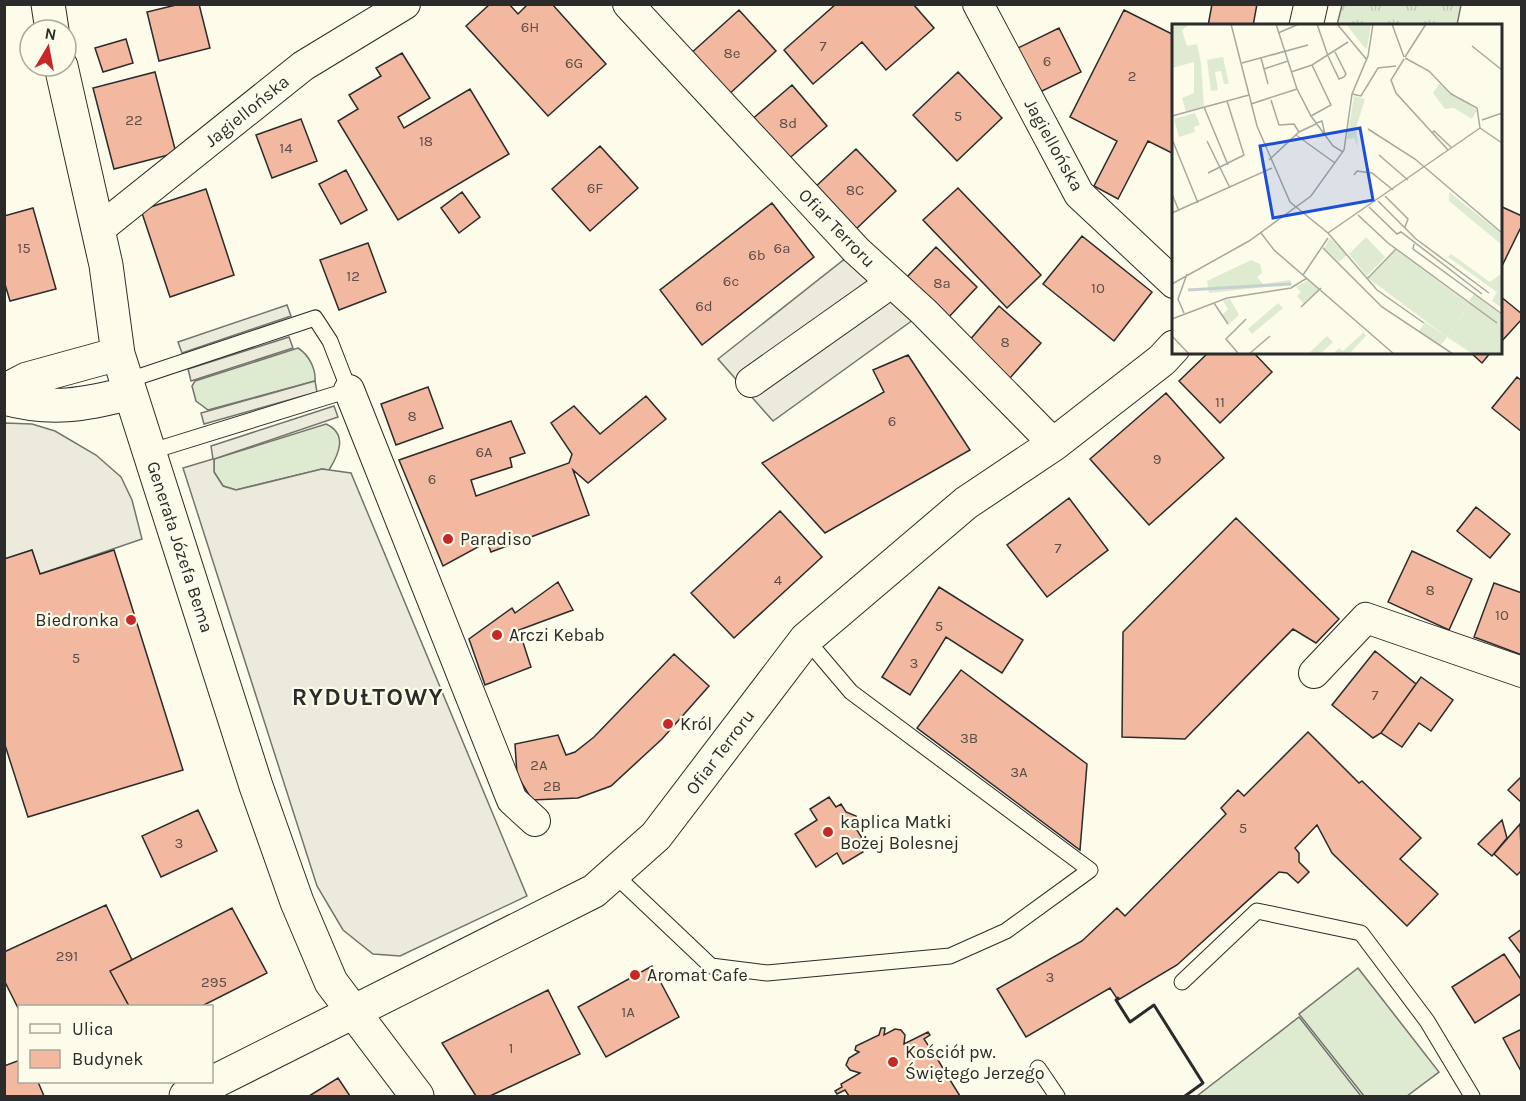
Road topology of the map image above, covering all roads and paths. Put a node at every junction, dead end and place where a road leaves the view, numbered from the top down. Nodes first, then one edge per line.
1 (405, 4) edge
2 (628, 4) edge
3 (1311, 4) edge
4 (982, 8) edge
5 (1306, 24) edge
6 (64, 78) edge
7 (98, 230) junction
8 (1172, 282) edge
9 (891, 283) junction
10 (1172, 348) edge
11 (125, 376) junction
12 (751, 382) dead end
13 (350, 390) junction
14 (4, 391) edge
15 (4, 398) edge
16 (1054, 444) junction
17 (149, 452) junction
18 (806, 639) junction
19 (1521, 672) edge
20 (1314, 673) dead end
21 (535, 821) dead end
22 (615, 875) junction
23 (1182, 982) dead end
24 (352, 1012) junction
25 (1038, 1068) dead end
26 (213, 1082) edge
27 (212, 1083) edge
28 (186, 1096) edge
29 (417, 1096) edge
30 (1057, 1096) edge
31 (1472, 1096) edge

1 - 7 street, Jagiellońska
2 - 9 street, Ofiar Terroru
3 - 5 street
4 - 8 street, Jagiellońska
6 - 7 street, Generała Józefa Bema
7 - 11 street, Generała Józefa Bema
9 - 12 street
9 - 16 street, Ofiar Terroru
10 - 16 street, Ofiar Terroru
11 - 13 lane
11 - 14 street
11 - 15 street
11 - 17 street, Generała Józefa Bema
13 - 17 lane
13 - 21 street
16 - 18 street, Ofiar Terroru
17 - 24 street, Generała Józefa Bema
18 - 22 street, Ofiar Terroru
18 - 22 lane
19 - 20 street
22 - 24 street, Ofiar Terroru
23 - 31 lane
24 - 26 street, Ofiar Terroru
24 - 29 street, Generała Józefa Bema
25 - 30 lane
27 - 28 street, Ofiar Terroru

